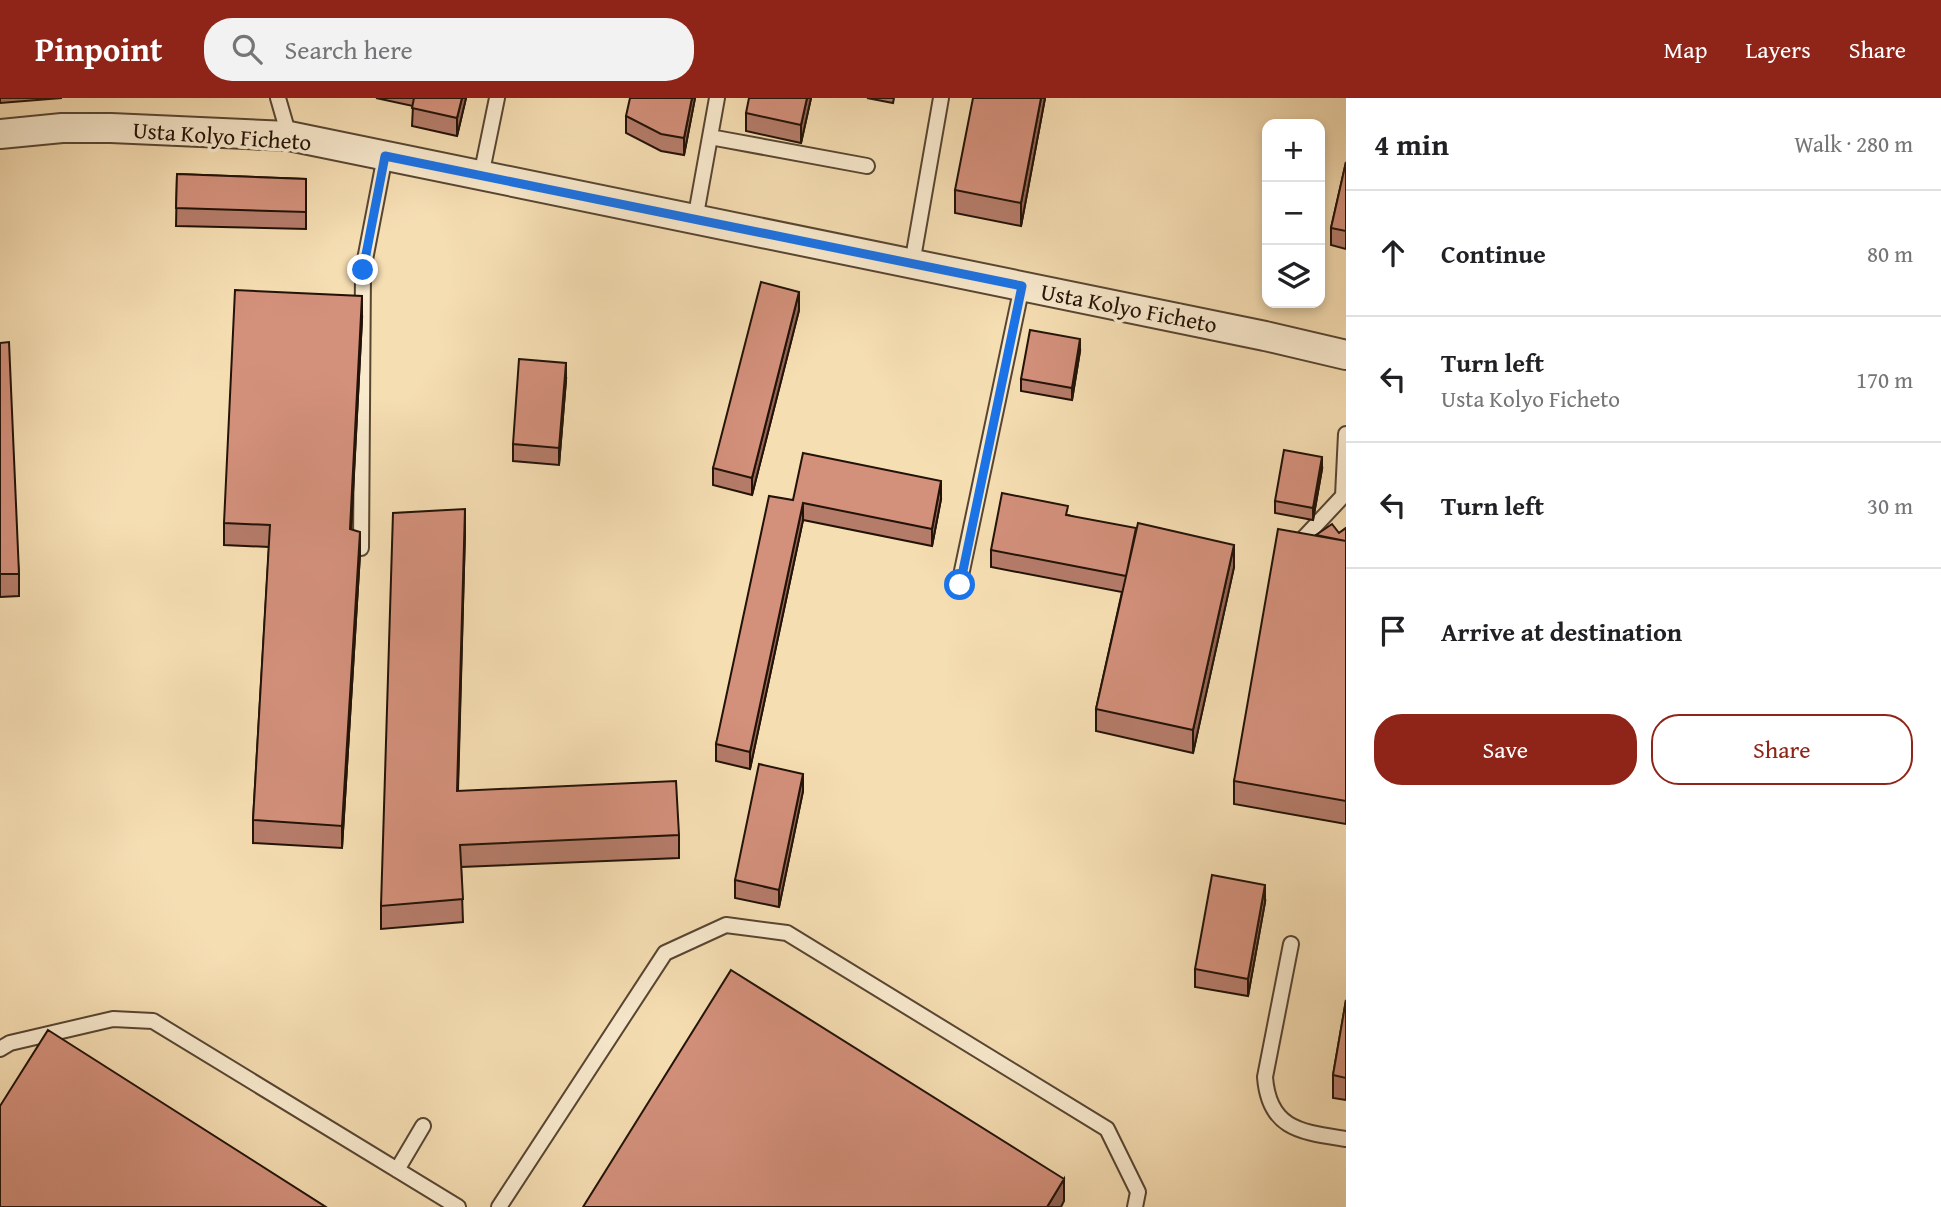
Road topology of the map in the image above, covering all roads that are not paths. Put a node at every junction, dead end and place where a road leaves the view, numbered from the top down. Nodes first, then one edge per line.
1 (278, 98) edge
2 (497, 98) edge
3 (717, 98) edge
4 (941, 98) edge
5 (0, 134) edge
6 (289, 136) junction
7 (710, 137) junction
8 (385, 156) junction
9 (867, 166) dead end
10 (481, 176) junction
11 (695, 220) junction
12 (912, 264) junction
13 (1022, 286) junction
14 (1346, 355) edge
15 (1346, 434) edge
16 (1344, 497) edge
17 (360, 548) edge
18 (1295, 554) edge
19 (960, 585) dead end
20 (1291, 944) dead end
21 (0, 1049) edge
22 (424, 1126) dead end
23 (1346, 1139) edge
24 (397, 1170) junction
25 (457, 1207) edge
26 (499, 1207) edge
27 (1135, 1207) edge

1 - 6 lane
2 - 10 lane
3 - 7 lane
4 - 12 lane
5 - 6 street, Usta Kolyo Ficheto
6 - 8 street, Usta Kolyo Ficheto
7 - 9 lane
7 - 11 lane
8 - 10 street, Usta Kolyo Ficheto
8 - 17 lane
10 - 11 street, Usta Kolyo Ficheto
11 - 12 street, Usta Kolyo Ficheto
12 - 13 street, Usta Kolyo Ficheto
13 - 14 street, Usta Kolyo Ficheto
13 - 19 lane
15 - 16 lane
16 - 18 lane
20 - 23 lane
21 - 24 lane
22 - 24 lane
24 - 25 lane
26 - 27 lane

